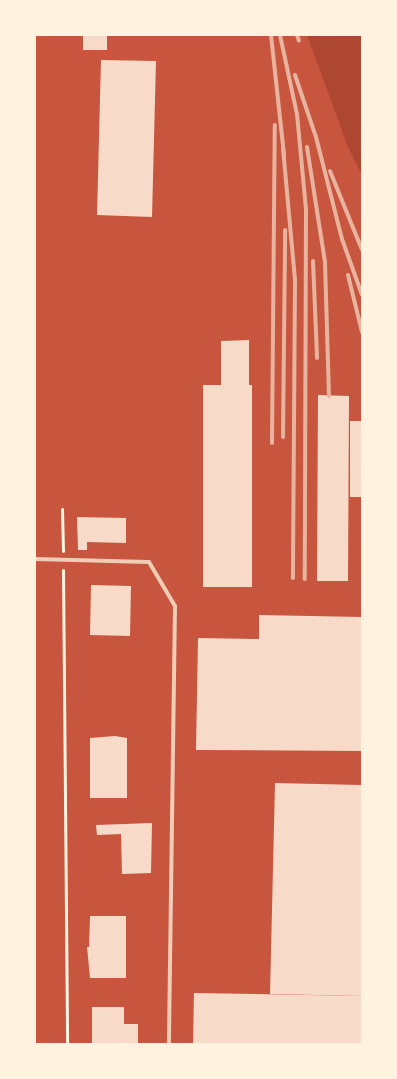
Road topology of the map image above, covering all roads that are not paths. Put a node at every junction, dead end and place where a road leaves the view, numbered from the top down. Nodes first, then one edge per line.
1 (35, 560) edge
2 (169, 1044) edge

1 - 2 lane

